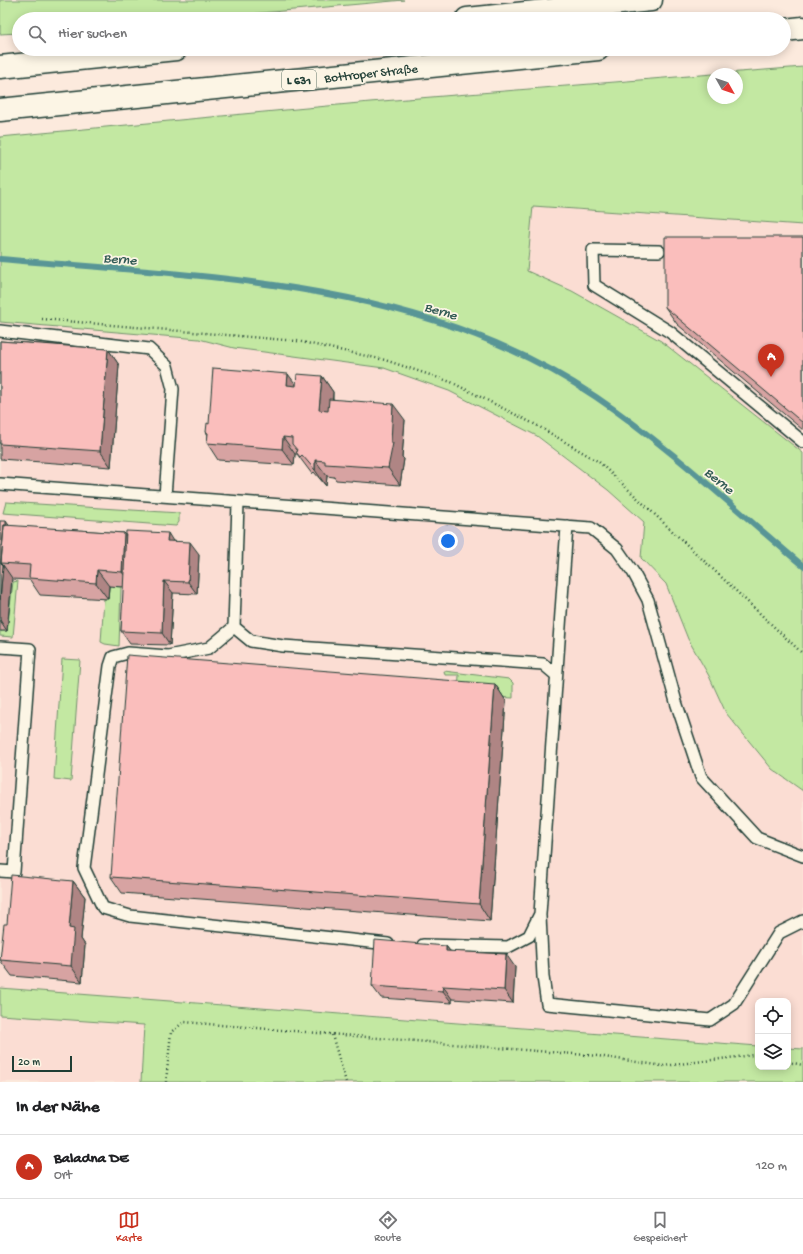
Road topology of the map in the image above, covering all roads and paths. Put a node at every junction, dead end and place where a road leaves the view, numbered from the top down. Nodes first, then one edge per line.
1 (651, 0) edge
2 (535, 12) edge
3 (803, 28) edge
4 (791, 29) edge
5 (108, 56) edge
6 (529, 56) edge
7 (0, 67) edge
8 (0, 110) edge
9 (659, 251) dead end
10 (39, 318) dead end
11 (0, 331) edge
12 (803, 442) edge
13 (0, 484) edge
14 (165, 496) junction
15 (238, 503) junction
16 (567, 526) junction
17 (234, 627) junction
18 (0, 647) edge
19 (803, 654) edge
20 (556, 675) junction
21 (803, 856) edge
22 (0, 871) edge
23 (540, 914) junction
24 (803, 921) edge
25 (396, 944) edge
26 (412, 944) edge
27 (332, 1035) junction
28 (755, 1055) edge
29 (791, 1063) edge
30 (803, 1065) edge
31 (166, 1082) edge
32 (346, 1082) edge

1 - 2 main road
3 - 4 main road
5 - 7 main road
6 - 8 main road, Bottroper Straße / L 631
9 - 12 lane
10 - 19 path
11 - 14 lane
13 - 14 lane
14 - 15 lane
15 - 16 lane
15 - 17 lane
16 - 20 lane
16 - 21 lane
17 - 20 lane
17 - 25 lane
18 - 22 lane
20 - 23 lane
23 - 24 lane
23 - 26 lane
27 - 28 path
27 - 31 path
27 - 32 path
29 - 30 path

